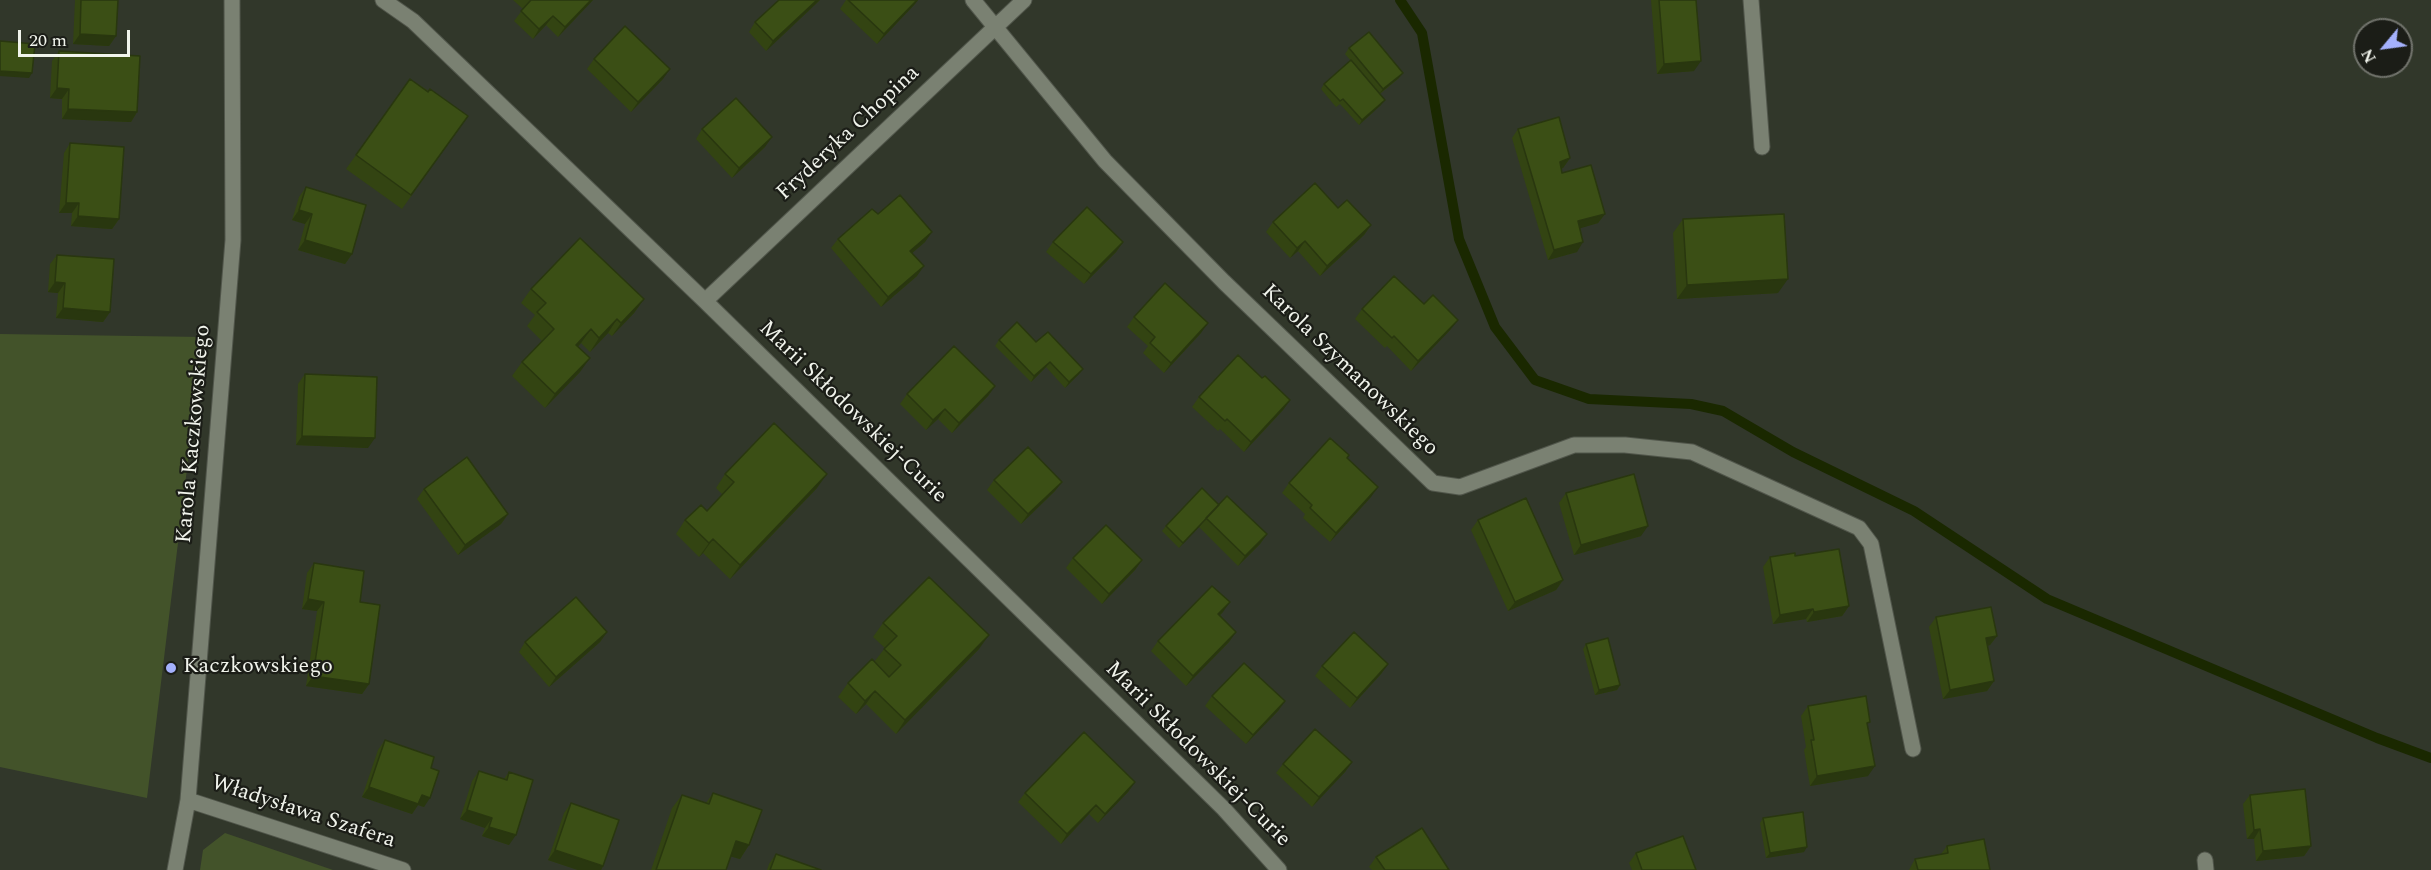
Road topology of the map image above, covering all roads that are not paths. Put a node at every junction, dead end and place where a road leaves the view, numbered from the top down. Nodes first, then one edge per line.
1 (232, 0) edge
2 (383, 0) edge
3 (973, 0) edge
4 (1024, 0) edge
5 (1751, 0) edge
6 (996, 26) junction
7 (1762, 147) dead end
8 (705, 301) junction
9 (1913, 749) dead end
10 (188, 800) junction
11 (175, 870) edge
12 (403, 870) edge
13 (1279, 870) edge

1 - 10 street, Karola Kaczkowskiego
2 - 8 street, Marii Skłodowskiej-Curie
3 - 6 street, Karola Szymanowskiego
4 - 6 street, Fryderyka Chopina
5 - 7 street
6 - 8 street, Fryderyka Chopina
6 - 9 street, Karola Szymanowskiego
8 - 13 street, Marii Skłodowskiej-Curie
10 - 11 street, Karola Kaczkowskiego
10 - 12 street, Władysława Szafera

